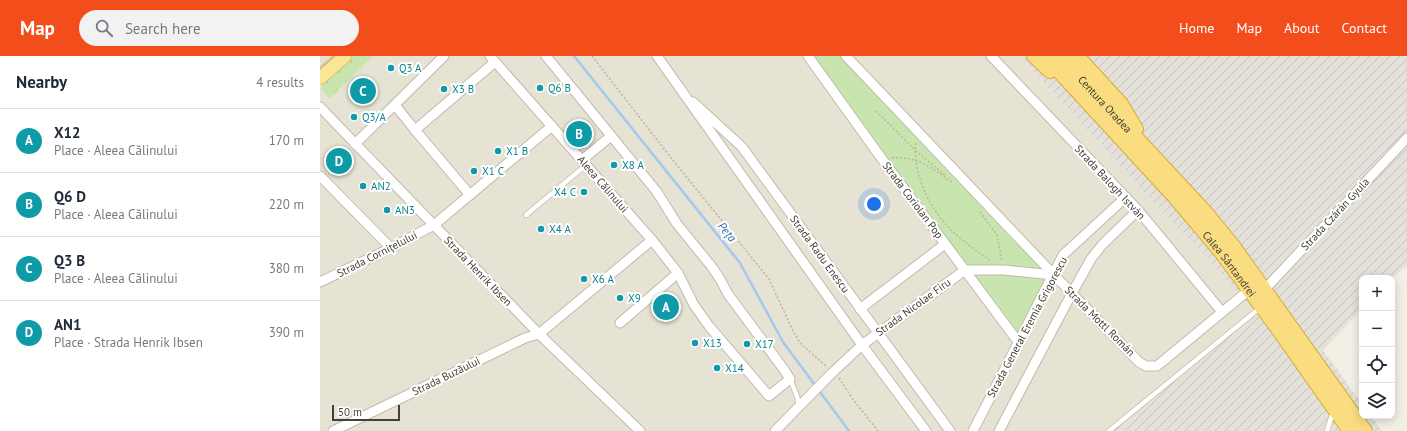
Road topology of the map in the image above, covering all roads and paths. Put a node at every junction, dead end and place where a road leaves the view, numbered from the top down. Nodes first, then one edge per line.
1 (344, 56) edge
2 (444, 56) edge
3 (546, 56) edge
4 (592, 56) edge
5 (656, 56) edge
6 (808, 56) edge
7 (846, 56) edge
8 (991, 56) edge
9 (1034, 56) edge
10 (1045, 56) edge
11 (1060, 56) edge
12 (1077, 56) edge
13 (493, 59) edge
14 (320, 77) edge
15 (679, 88) junction
16 (395, 105) junction
17 (320, 107) edge
18 (1095, 109) junction
19 (876, 112) dead end
20 (552, 126) junction
21 (414, 130) junction
22 (918, 131) junction
23 (611, 136) junction
24 (1407, 138) edge
25 (355, 144) junction
26 (915, 150) junction
27 (1151, 153) junction
28 (882, 159) junction
29 (915, 160) junction
30 (584, 163) junction
31 (320, 176) edge
32 (470, 195) junction
33 (1126, 198) junction
34 (978, 209) dead end
35 (1138, 210) junction
36 (526, 215) dead end
37 (434, 225) junction
38 (652, 240) junction
39 (945, 244) junction
40 (391, 248) junction
41 (964, 270) junction
42 (1004, 270) junction
43 (678, 273) junction
44 (1054, 275) junction
45 (320, 282) edge
46 (1249, 290) junction
47 (1264, 290) junction
48 (1072, 293) junction
49 (1262, 307) junction
50 (860, 309) junction
51 (1222, 312) junction
52 (620, 322) dead end
53 (877, 333) junction
54 (539, 334) junction
55 (1019, 343) junction
56 (862, 345) junction
57 (829, 370) junction
58 (844, 373) dead end
59 (790, 379) junction
60 (799, 406) junction
61 (1334, 408) junction
62 (333, 431) edge
63 (640, 431) edge
64 (775, 431) edge
65 (878, 431) edge
66 (926, 431) edge
67 (950, 431) edge
68 (973, 431) edge
69 (999, 431) edge
70 (1109, 431) edge
71 (1327, 431) edge
72 (1350, 431) edge
73 (1365, 431) edge

1 - 14 main road
2 - 16 street
3 - 23 street
4 - 57 path
5 - 15 street, Strada Radu Enescu
6 - 28 street, Strada Coriolan Pop
7 - 22 street
8 - 33 street, Strada Balogh István
9 - 18 highway
10 - 18 highway, Centura Oradea
11 - 27 highway, Centura Oradea
12 - 27 highway
13 - 20 street, Aleea Călinului
13 - 21 street
15 - 50 street, Strada Radu Enescu
15 - 56 street, Strada Radu Enescu
16 - 21 street
16 - 25 street
17 - 25 street, Strada Henrik Ibsen
18 - 46 highway, Calea Sântandrei
19 - 26 path
20 - 30 street, Aleea Călinului
20 - 32 street, Strada Cornițelului
21 - 32 street
22 - 26 path
22 - 44 street
23 - 30 street
23 - 59 street
24 - 47 street, Strada Czárán Gyula
25 - 37 street, Strada Henrik Ibsen
26 - 29 path
26 - 29 path
27 - 47 highway, Calea Sântandrei
28 - 29 path
28 - 39 street, Strada Coriolan Pop
29 - 42 path
30 - 36 lane
30 - 38 street, Aleea Călinului
31 - 40 street
32 - 37 street, Strada Cornițelului
33 - 35 street, Strada Balogh István
33 - 44 street, Strada General Eremia Grigorescu
34 - 42 path
35 - 48 street
35 - 51 street, Strada Balogh István
37 - 40 street, Strada Cornițelului
37 - 54 street, Strada Henrik Ibsen
38 - 43 street, Aleea Călinului
38 - 54 street
39 - 41 street, Strada Coriolan Pop
39 - 50 street
40 - 45 street, Strada Cornițelului
41 - 42 street
41 - 53 street, Strada Nicolae Firu
41 - 55 street, Strada Coriolan Pop
42 - 44 street
43 - 52 street
43 - 59 street, Aleea Călinului
44 - 48 street, Strada Mottl Román
44 - 55 street, Strada General Eremia Grigorescu
46 - 49 highway, Calea Sântandrei
46 - 51 street
47 - 73 highway, Calea Sântandrei
48 - 51 street, Strada Mottl Román
48 - 69 street
49 - 61 highway, Calea Sântandrei
49 - 70 lane
50 - 53 street, Strada Radu Enescu
53 - 56 street, Strada Nicolae Firu
53 - 67 street, Strada Radu Enescu
54 - 62 street, Strada Buzăului
54 - 63 street, Strada Henrik Ibsen
55 - 68 street, Strada General Eremia Grigorescu
56 - 57 street, Strada Nicolae Firu
56 - 66 street, Strada Radu Enescu
57 - 60 street, Strada Nicolae Firu
58 - 65 path
59 - 60 lane
60 - 64 street, Strada Nicolae Firu
61 - 71 lane
61 - 72 highway, Calea Sântandrei

